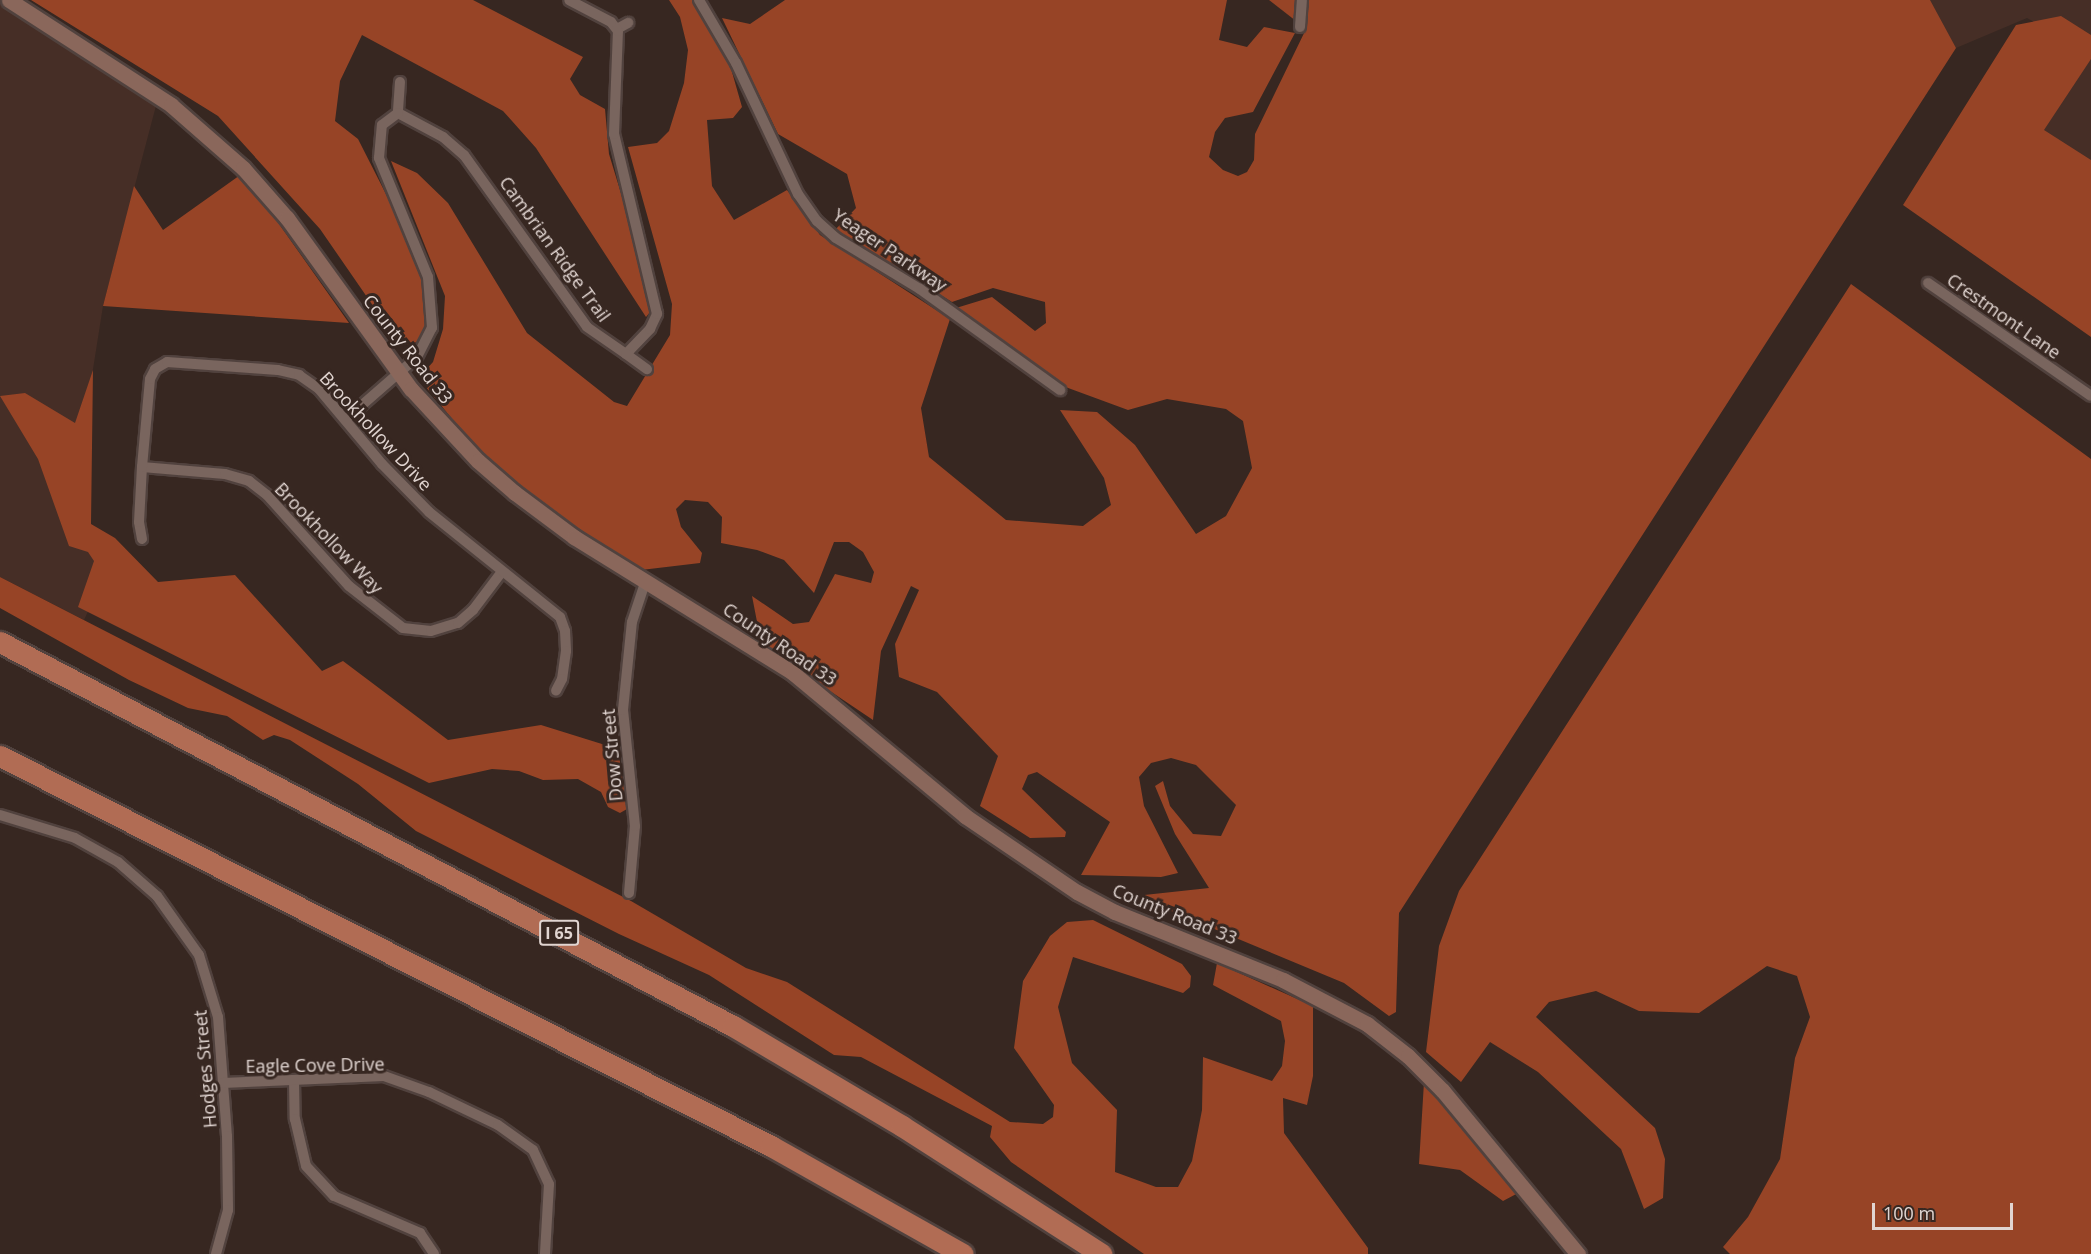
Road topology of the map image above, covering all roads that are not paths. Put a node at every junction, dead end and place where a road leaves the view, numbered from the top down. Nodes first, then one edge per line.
1 (9, 0) edge
2 (569, 0) edge
3 (699, 0) edge
4 (1302, 0) edge
5 (628, 23) dead end
6 (1300, 27) dead end
7 (617, 29) junction
8 (400, 82) dead end
9 (398, 112) junction
10 (1928, 283) dead end
11 (626, 354) junction
12 (647, 369) dead end
13 (399, 373) junction
14 (1060, 390) dead end
15 (2091, 396) edge
16 (346, 419) junction
17 (142, 467) junction
18 (142, 538) dead end
19 (501, 573) junction
20 (646, 580) junction
21 (0, 642) edge
22 (556, 692) dead end
23 (0, 756) edge
24 (0, 815) edge
25 (629, 893) dead end
26 (294, 1080) junction
27 (223, 1083) junction
28 (216, 1254) edge
29 (434, 1254) edge
30 (545, 1254) edge
31 (963, 1254) edge
32 (1101, 1254) edge
33 (1578, 1254) edge

1 - 13 street, County Road 33
2 - 7 street
3 - 14 street, Yeager Parkway
4 - 6 street
5 - 7 street
7 - 11 street
8 - 9 street
9 - 11 street, Cambrian Ridge Trail
9 - 13 street
10 - 15 street, Crestmont Lane
11 - 12 street, Cambrian Ridge Trail
13 - 16 street
13 - 20 street, County Road 33
16 - 17 street, Brookhollow Drive
16 - 19 street, Brookhollow Drive
17 - 18 street, Brookhollow Drive
17 - 19 street, Brookhollow Way
19 - 22 street, Brookhollow Drive
20 - 25 street, Dow Street
20 - 33 street, County Road 33
21 - 32 highway, I 65
23 - 31 highway
24 - 27 street, Hodges Street
26 - 27 street, Eagle Cove Drive
26 - 29 street
26 - 30 street, Eagle Cove Drive
27 - 28 street, Hodges Street

